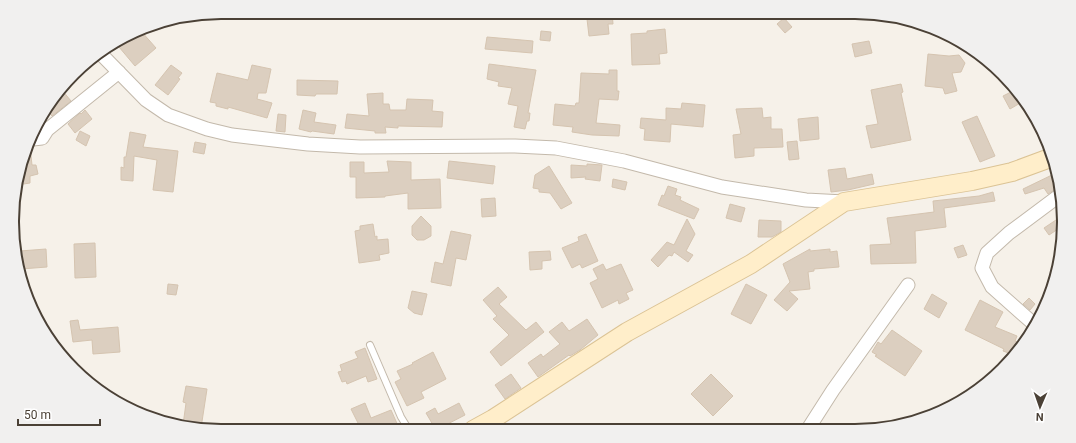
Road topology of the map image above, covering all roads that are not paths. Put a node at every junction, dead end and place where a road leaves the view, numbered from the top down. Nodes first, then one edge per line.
1 (104, 57) edge
2 (119, 72) junction
3 (37, 139) edge
4 (1047, 159) edge
5 (1056, 198) edge
6 (844, 202) junction
7 (908, 285) dead end
8 (1031, 321) edge
9 (370, 345) dead end
10 (406, 424) edge
11 (484, 424) edge
12 (811, 424) edge

1 - 2 street
2 - 3 street
2 - 6 street
4 - 6 street
5 - 8 street
6 - 11 street
7 - 12 street
9 - 10 lane

